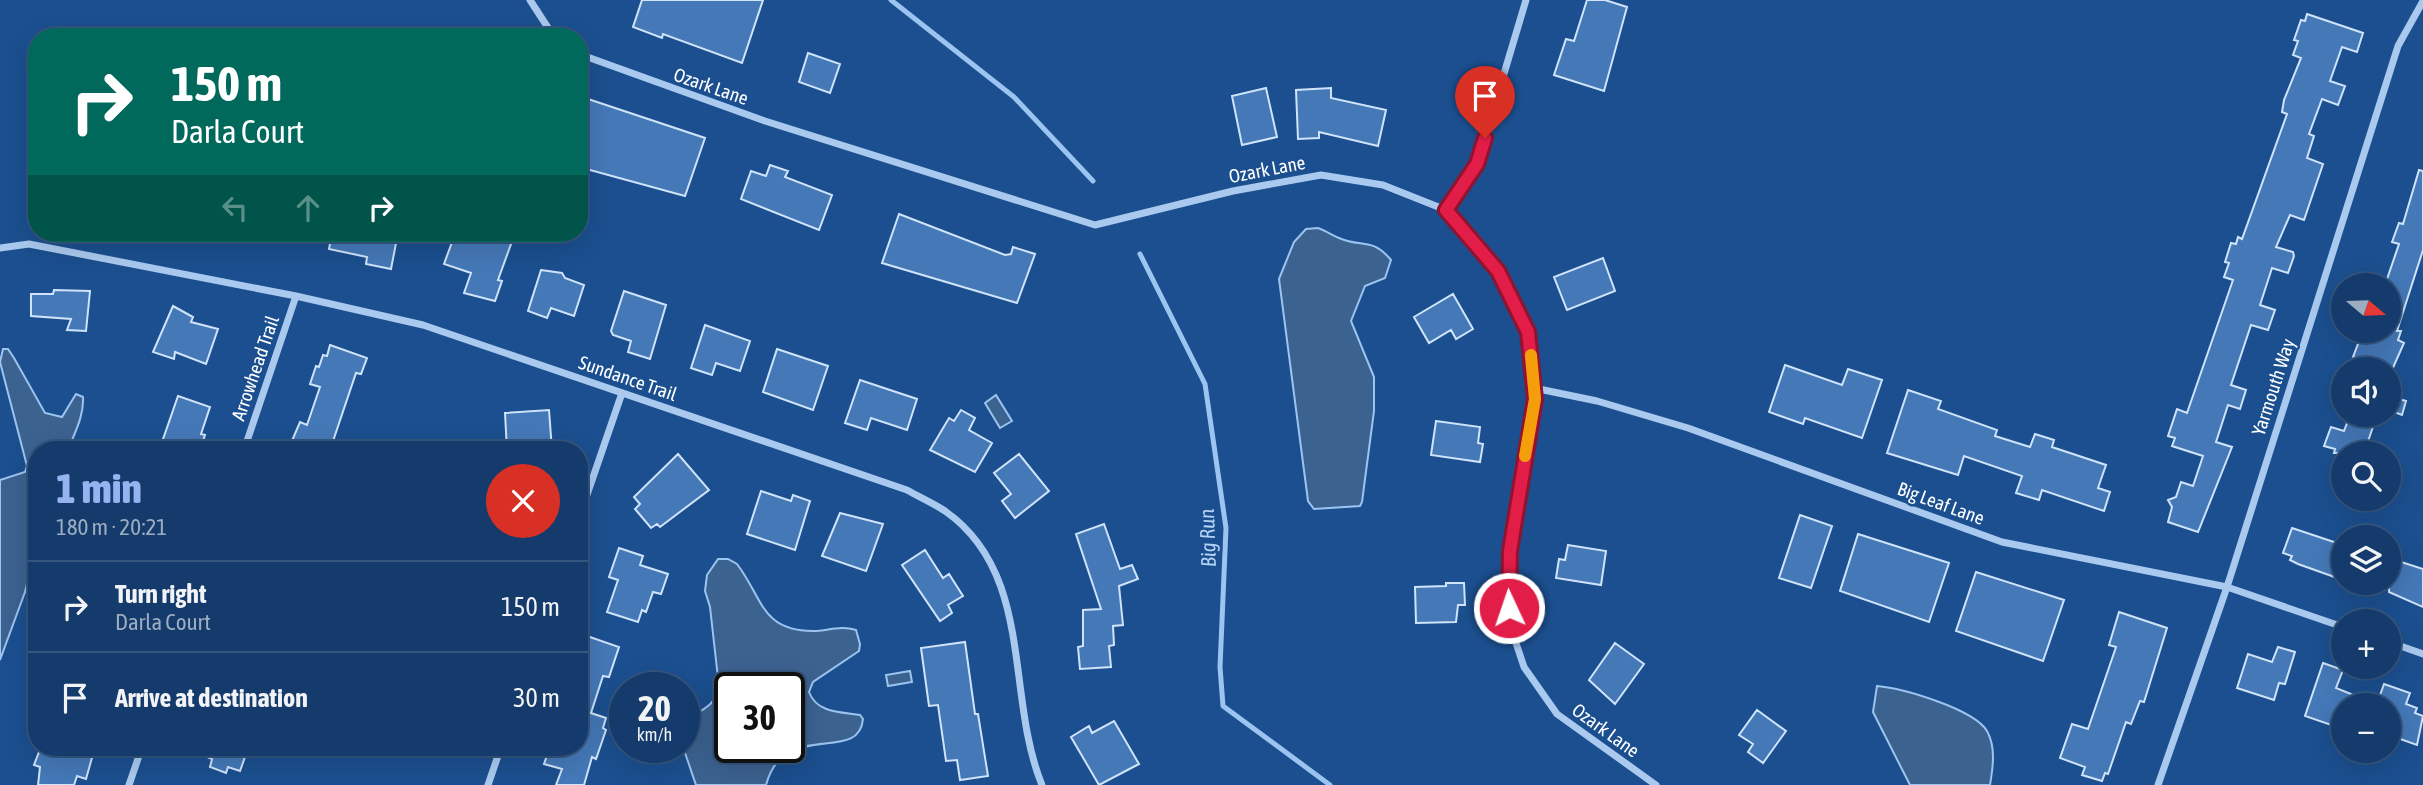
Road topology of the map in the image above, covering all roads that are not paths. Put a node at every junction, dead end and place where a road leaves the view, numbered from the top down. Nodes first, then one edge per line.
1 (530, 0) edge
2 (1526, 0) edge
3 (2423, 1) edge
4 (548, 28) edge
5 (588, 57) edge
6 (1446, 210) junction
7 (0, 248) edge
8 (296, 296) junction
9 (1534, 388) junction
10 (622, 393) junction
11 (247, 441) edge
12 (588, 492) edge
13 (2227, 587) junction
14 (2331, 623) edge
15 (2401, 646) edge
16 (2423, 654) edge
17 (139, 756) edge
18 (497, 756) edge
19 (129, 785) edge
20 (488, 785) edge
21 (1042, 785) edge
22 (1656, 785) edge
23 (2158, 785) edge

1 - 4 street
2 - 6 street
3 - 13 street, Yarmouth Way
5 - 6 street, Ozark Lane
6 - 9 street, Ozark Lane
7 - 8 street, Sundance Trail
8 - 10 street, Sundance Trail
8 - 11 street, Arrowhead Trail
9 - 13 street, Big Leaf Lane
9 - 22 street, Ozark Lane
10 - 12 street
10 - 21 street, Sundance Trail
13 - 14 street, Big Leaf Lane
13 - 23 street, Yarmouth Way
15 - 16 street
17 - 19 street
18 - 20 street

